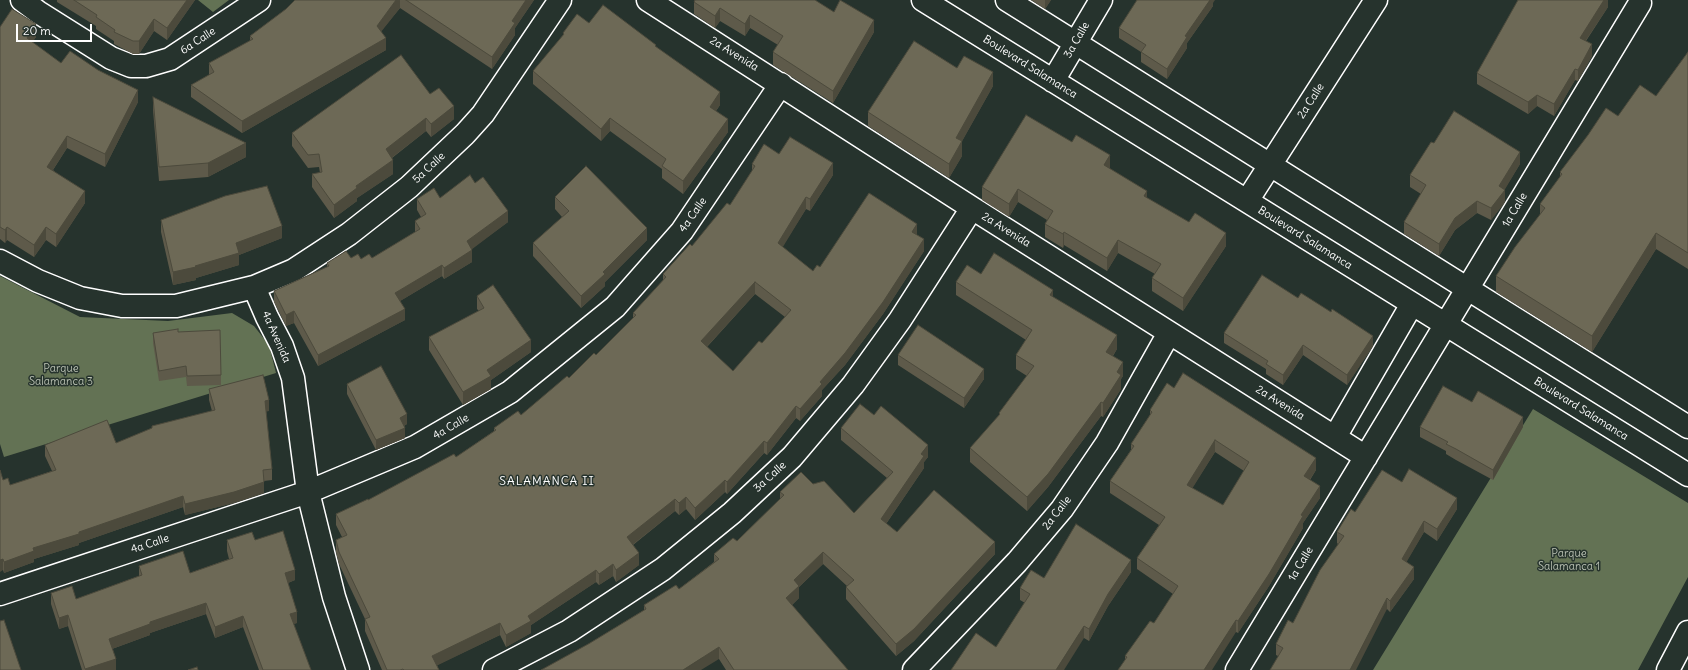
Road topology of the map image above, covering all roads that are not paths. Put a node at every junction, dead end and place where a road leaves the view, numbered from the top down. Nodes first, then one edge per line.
1 (22, 0) edge
2 (260, 0) edge
3 (560, 0) edge
4 (648, 0) edge
5 (922, 0) edge
6 (1007, 0) edge
7 (1101, 0) edge
8 (1376, 0) edge
9 (1640, 3) dead end
10 (1076, 43) junction
11 (1053, 81) junction
12 (781, 84) junction
13 (1270, 165) junction
14 (1247, 201) junction
15 (972, 208) junction
16 (0, 261) edge
17 (254, 287) junction
18 (1468, 289) junction
19 (1412, 304) junction
20 (1446, 325) junction
21 (1169, 333) junction
22 (1688, 427) edge
23 (1336, 437) junction
24 (1366, 457) junction
25 (1688, 475) edge
26 (308, 492) junction
27 (0, 594) edge
28 (1688, 632) edge
29 (358, 670) edge
30 (494, 670) edge
31 (914, 670) edge
32 (1237, 670) edge
33 (1668, 670) edge

1 - 2 street, 6a Calle
3 - 17 street, 5a Calle
4 - 12 street, 2a Avenida
5 - 11 street, Boulevard Salamanca
6 - 10 street
7 - 10 street, 3a Calle
8 - 13 street, 2a Calle
9 - 18 street, 1a Calle
10 - 11 street, 3a Calle
10 - 13 street
11 - 14 street, Boulevard Salamanca
12 - 15 street, 2a Avenida
12 - 26 street, 4a Calle
13 - 14 street, 2a Calle
13 - 18 street
14 - 19 street, Boulevard Salamanca
15 - 21 street, 2a Avenida
15 - 30 street, 3a Calle
16 - 17 street
17 - 26 street, 4a Avenida
18 - 20 street, 1a Calle
18 - 22 street
19 - 20 street, Boulevard Salamanca
19 - 23 street
20 - 24 street, 1a Calle
20 - 25 street, Boulevard Salamanca
21 - 23 street, 2a Avenida
21 - 31 street, 2a Calle
23 - 24 street, 2a Avenida
24 - 32 street, 1a Calle
26 - 27 street, 4a Calle
26 - 29 street, 4a Avenida
28 - 33 street

